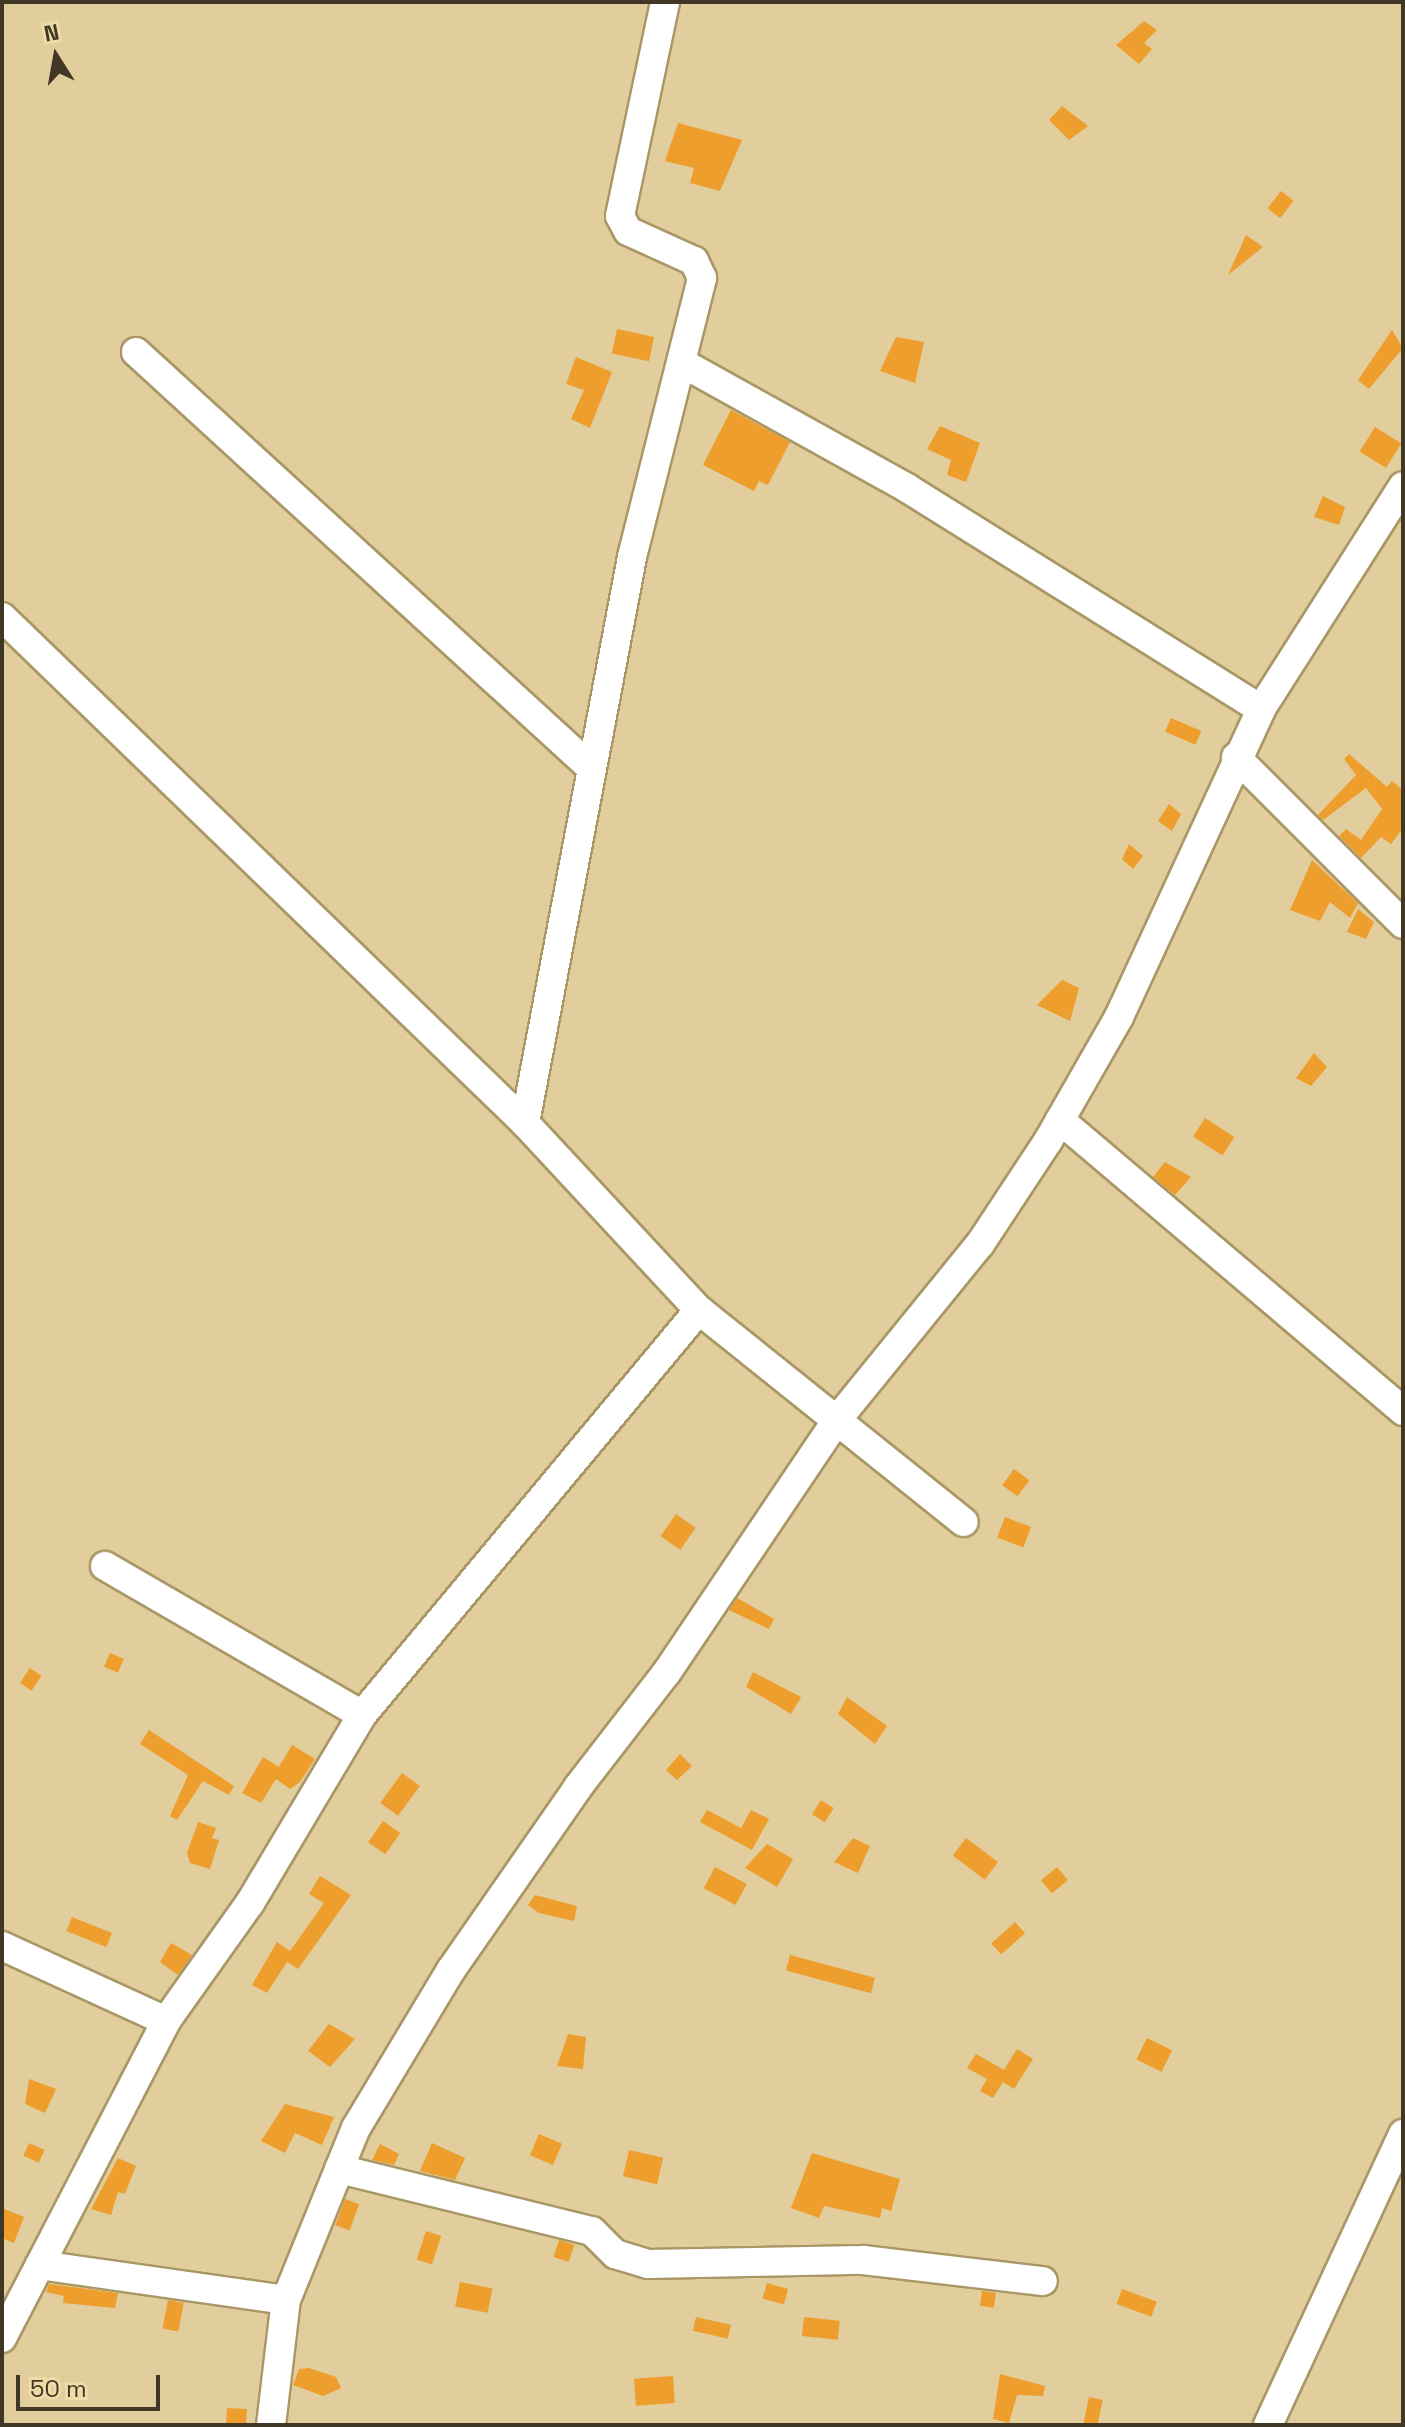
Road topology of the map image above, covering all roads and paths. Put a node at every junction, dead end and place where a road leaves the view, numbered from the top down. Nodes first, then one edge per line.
1 (665, 2) edge
2 (136, 352) dead end
3 (686, 365) junction
4 (1403, 486) edge
5 (2, 617) edge
6 (1261, 709) junction
7 (1236, 757) junction
8 (590, 767) junction
9 (1403, 924) edge
10 (1060, 1120) junction
11 (525, 1123) junction
12 (699, 1310) junction
13 (1403, 1411) edge
14 (836, 1421) junction
15 (964, 1522) dead end
16 (105, 1566) dead end
17 (362, 1715) junction
18 (2, 1946) edge
19 (166, 2021) junction
20 (1403, 2134) edge
21 (339, 2169) junction
22 (40, 2265) junction
23 (1043, 2281) dead end
24 (286, 2300) junction
25 (2, 2338) edge
26 (271, 2425) edge
27 (1268, 2425) edge

1 - 3 street
2 - 8 street
3 - 6 street
3 - 8 street
4 - 6 street
5 - 11 street
6 - 7 street
7 - 9 street
7 - 10 street
8 - 11 street
10 - 13 street
10 - 14 street
11 - 12 street
12 - 14 street
12 - 17 street
14 - 15 street
14 - 21 street
16 - 17 street
17 - 19 street
18 - 19 street
19 - 22 street
20 - 27 street
21 - 23 street
21 - 24 street
22 - 24 street
22 - 25 street
24 - 26 street

